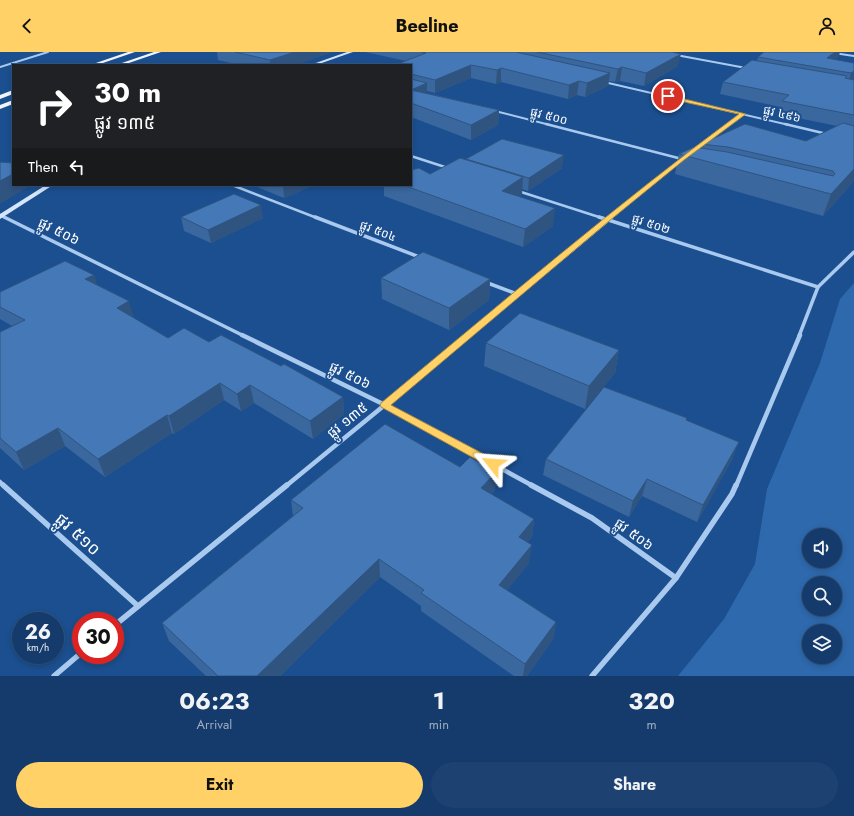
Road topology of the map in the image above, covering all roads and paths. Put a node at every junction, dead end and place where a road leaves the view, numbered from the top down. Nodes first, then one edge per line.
1 (48, 52) edge
2 (133, 52) edge
3 (159, 52) edge
4 (351, 52) edge
5 (827, 52) edge
6 (673, 55) edge
7 (854, 56) edge
8 (95, 64) edge
9 (121, 64) edge
10 (315, 64) edge
11 (0, 67) edge
12 (750, 69) edge
13 (603, 82) edge
14 (12, 92) edge
15 (0, 96) edge
16 (12, 102) edge
17 (0, 107) edge
18 (488, 110) edge
19 (743, 114) junction
20 (832, 135) edge
21 (412, 156) edge
22 (682, 159) junction
23 (456, 170) edge
24 (48, 186) edge
25 (235, 186) edge
26 (516, 190) edge
27 (1, 216) edge
28 (607, 220) junction
29 (854, 252) edge
30 (429, 261) edge
31 (480, 280) edge
32 (818, 287) junction
33 (517, 294) junction
34 (385, 405) junction
35 (0, 482) edge
36 (676, 578) junction
37 (138, 606) junction
38 (124, 618) edge
39 (72, 661) edge
40 (54, 676) edge
41 (592, 676) edge

1 - 11 street
2 - 8 main road
3 - 9 main road
4 - 10 street
5 - 7 street
6 - 12 street
13 - 19 street, ផ្លូវ ៤៩៦
14 - 15 main road
16 - 17 main road
18 - 22 street, ផ្លូវ ៥០០
19 - 20 street, ផ្លូវ ៤៩៦
19 - 22 street, ផ្លូវ ១៣៥
21 - 23 street
22 - 28 street, ផ្លូវ ១៣៥
24 - 27 street
25 - 30 street, ផ្លូវ ៥០៤
26 - 28 street, ផ្លូវ ៥០២
27 - 34 street, ផ្លូវ ៥០៦
28 - 32 street, ផ្លូវ ៥០២
28 - 33 street, ផ្លូវ ១៣៥
29 - 32 street
31 - 33 street
32 - 36 street
33 - 34 street, ផ្លូវ ១៣៥
34 - 36 street, ផ្លូវ ៥០៦
34 - 37 street, ផ្លូវ ១៣៥
35 - 37 street, ផ្លូវ ៥១០
36 - 41 street
37 - 38 street, ផ្លូវ ១៣៥
39 - 40 street

